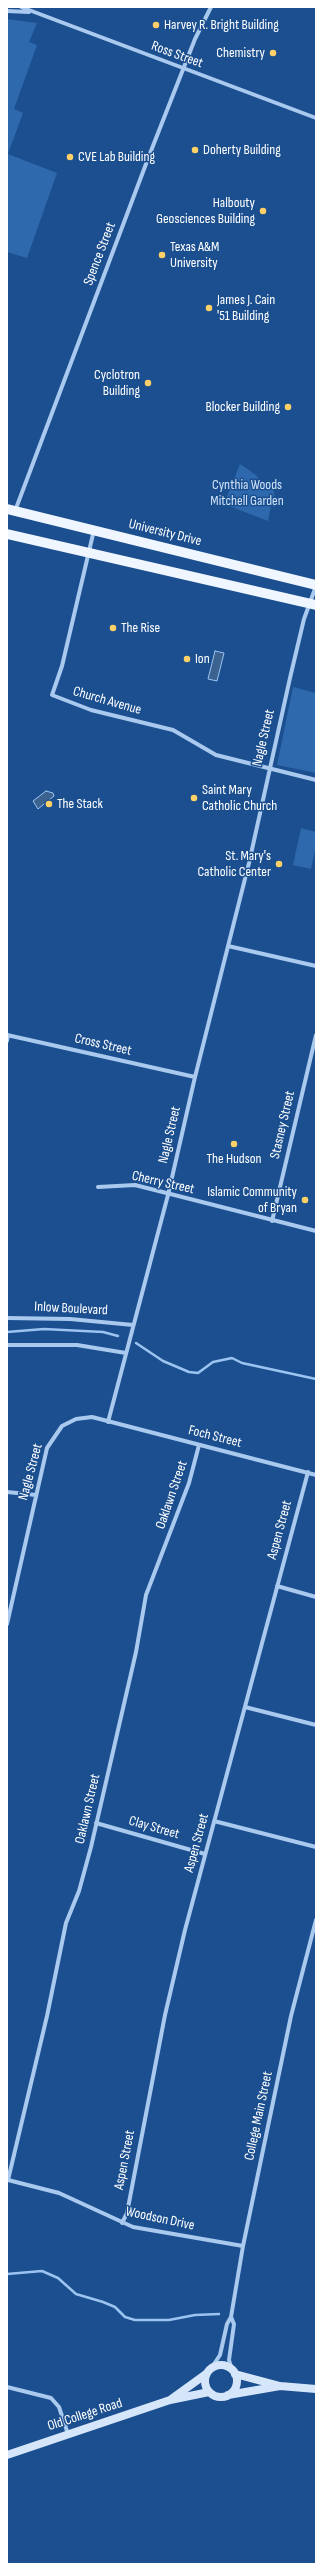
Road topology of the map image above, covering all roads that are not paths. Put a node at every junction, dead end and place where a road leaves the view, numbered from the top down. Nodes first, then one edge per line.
1 (21, 7) edge
2 (211, 7) edge
3 (7, 11) edge
4 (29, 12) junction
5 (184, 69) junction
6 (316, 118) edge
7 (11, 510) edge
8 (94, 530) junction
9 (7, 534) edge
10 (89, 553) junction
11 (316, 586) edge
12 (313, 605) edge
13 (269, 768) junction
14 (316, 780) edge
15 (228, 946) junction
16 (316, 966) edge
17 (8, 1035) edge
18 (316, 1035) edge
19 (7, 1041) edge
20 (195, 1078) junction
21 (98, 1187) dead end
22 (168, 1195) junction
23 (272, 1221) junction
24 (316, 1231) edge
25 (7, 1318) edge
26 (132, 1325) junction
27 (7, 1345) edge
28 (126, 1353) junction
29 (108, 1422) junction
30 (199, 1445) junction
31 (308, 1472) junction
32 (316, 1475) edge
33 (7, 1492) edge
34 (36, 1495) junction
35 (277, 1586) junction
36 (316, 1597) edge
37 (7, 1624) edge
38 (245, 1707) junction
39 (316, 1725) edge
40 (214, 1821) junction
41 (96, 1823) junction
42 (316, 1847) edge
43 (206, 1854) junction
44 (316, 1920) edge
45 (8, 2180) joint
46 (122, 2223) junction
47 (243, 2246) junction
48 (231, 2317) junction
49 (212, 2367) junction
50 (234, 2372) junction
51 (206, 2374) junction
52 (280, 2386) junction
53 (7, 2387) edge
54 (316, 2389) edge
55 (209, 2392) junction
56 (227, 2396) junction
57 (170, 2400) junction
58 (68, 2434) junction
59 (7, 2455) edge

1 - 4 street, Ross Street
2 - 5 street, Spence Street
3 - 4 street, Ross Street
4 - 5 street, Ross Street
5 - 6 street, Ross Street
5 - 7 street, Spence Street
7 - 8 main road, University Drive
8 - 10 street, Church Avenue
8 - 11 main road, University Drive
9 - 10 main road
10 - 12 main road
10 - 13 street, Church Avenue
11 - 12 street, Nagle Street
12 - 13 street, Nagle Street
13 - 14 street, Church Avenue
13 - 15 street, Nagle Street
15 - 16 street
15 - 20 street, Nagle Street
17 - 19 street
17 - 20 street, Cross Street
18 - 23 street, Stasney Street
20 - 22 street, Nagle Street
21 - 22 street, Cherry Street
22 - 23 street, Cherry Street
22 - 26 street, Nagle Street
23 - 24 street, Cherry Street
25 - 26 street, Inlow Boulevard
26 - 28 street, Nagle Street
27 - 28 street
28 - 29 street, Nagle Street
29 - 30 street, Foch Street
29 - 34 street, Nagle Street
30 - 31 street, Foch Street
30 - 41 street, Oaklawn Street
31 - 32 street, Foch Street
31 - 35 street, Aspen Street
33 - 34 street
34 - 37 street, Nagle Street
35 - 36 street
35 - 38 street, Aspen Street
38 - 39 street
38 - 40 street, Aspen Street
40 - 42 street
40 - 43 street, Aspen Street
41 - 43 street, Clay Street
41 - 45 street, Oaklawn Street
43 - 46 street, Aspen Street
44 - 47 street, College Main Street
45 - 46 street, Woodson Drive
46 - 47 street, Woodson Drive
47 - 48 street, College Main Street
48 - 49 street, College Main Street
48 - 50 street, College Main Street
49 - 50 street
49 - 51 street
50 - 52 street
50 - 56 street
51 - 55 street
51 - 57 street, Old College Road
52 - 54 street
52 - 56 street
53 - 58 street
55 - 56 street
55 - 57 street, Old College Road
57 - 58 street, Old College Road
58 - 59 street, Old College Road

